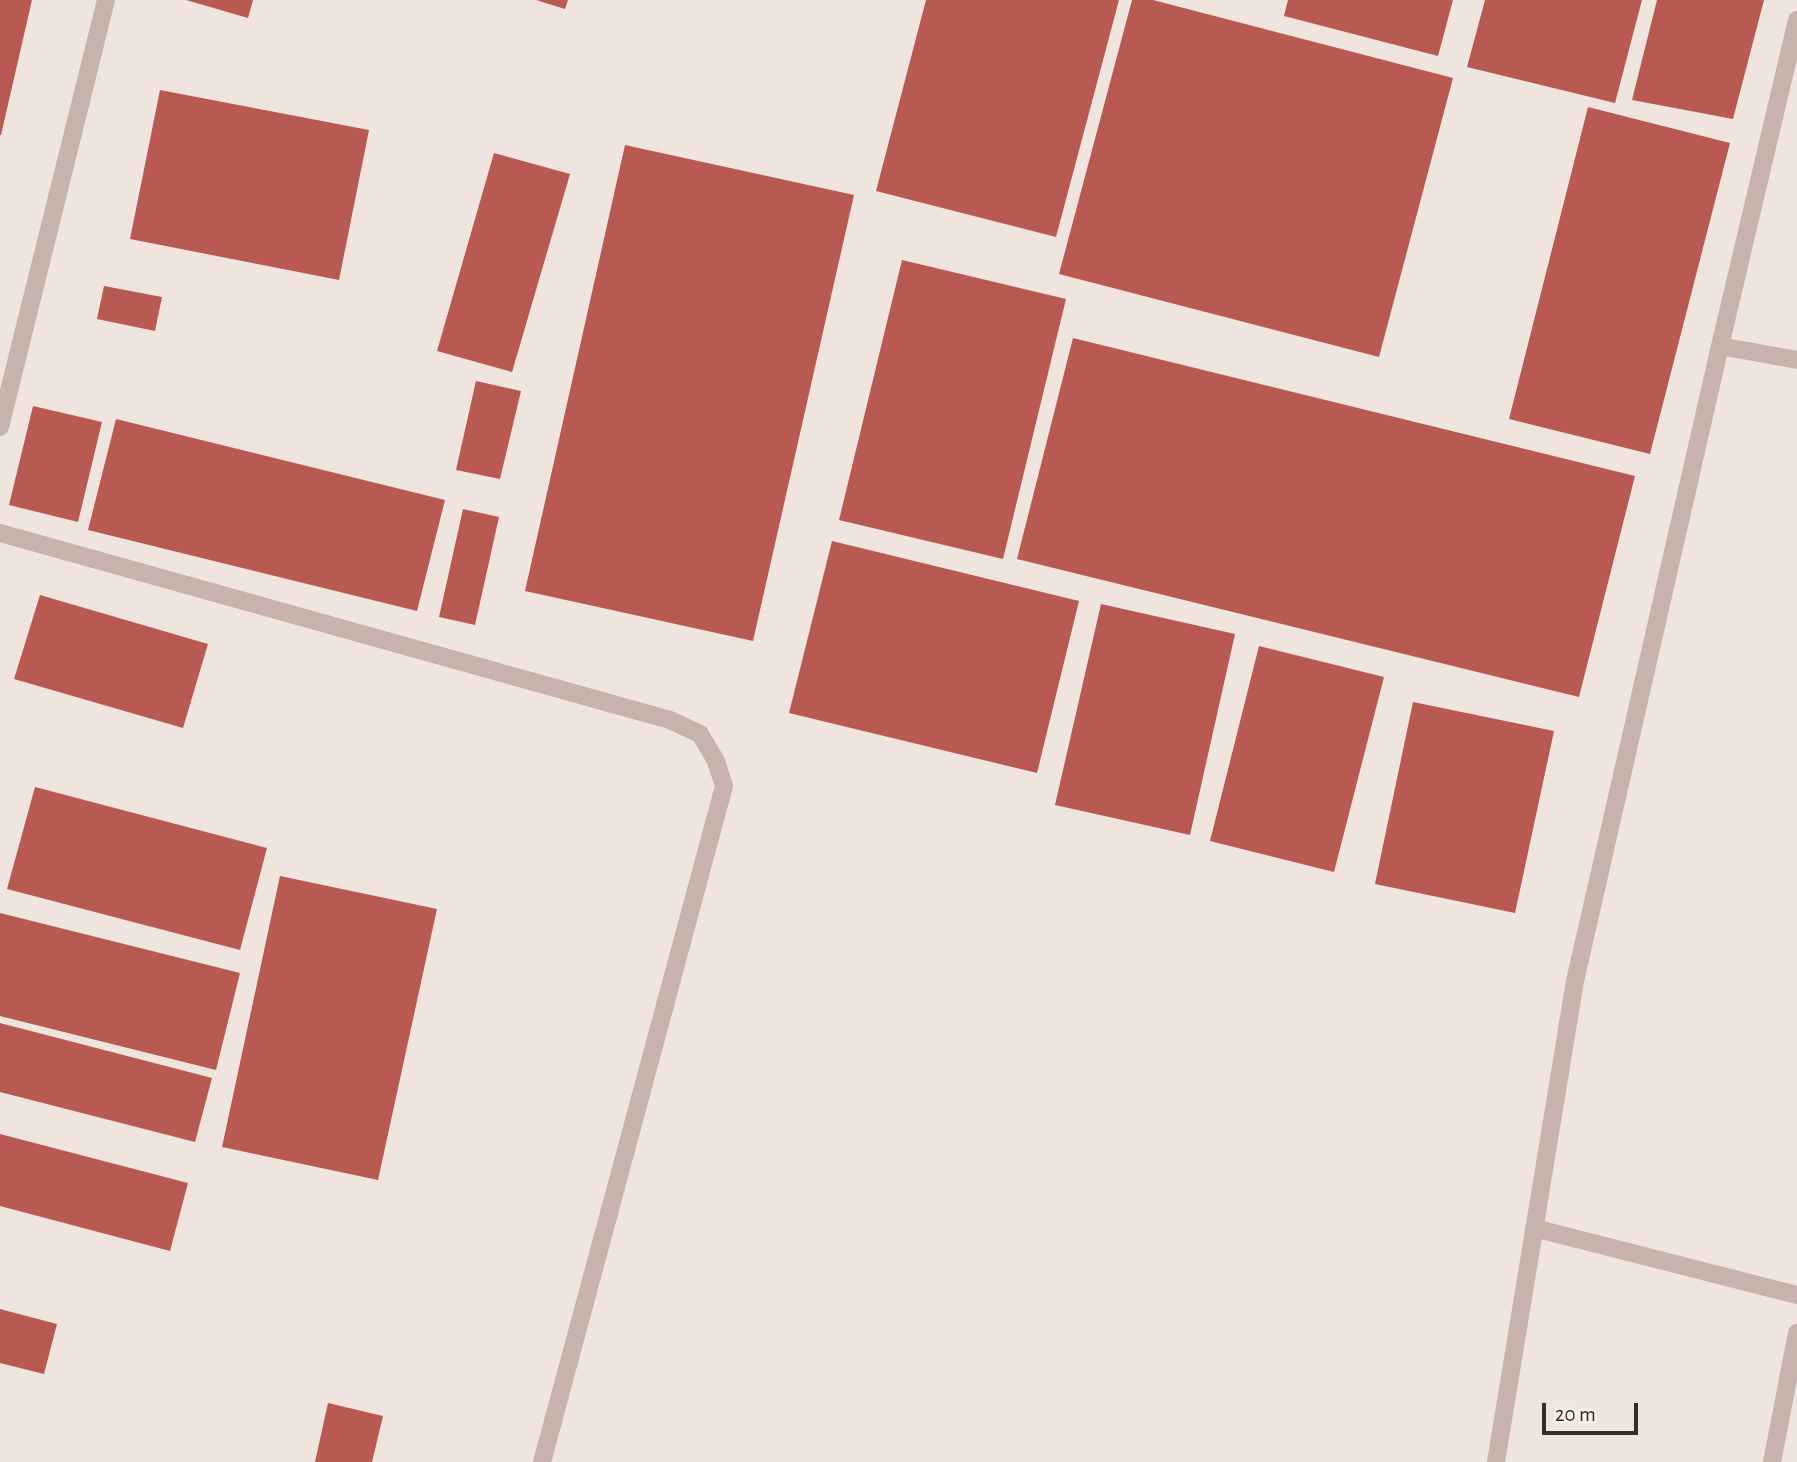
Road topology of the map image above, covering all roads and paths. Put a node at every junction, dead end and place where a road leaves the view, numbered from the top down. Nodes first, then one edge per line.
1 (106, 0) edge
2 (1797, 20) edge
3 (1720, 346) junction
4 (1797, 360) edge
5 (0, 427) edge
6 (0, 533) edge
7 (1534, 1228) junction
8 (1797, 1295) edge
9 (1797, 1333) edge
10 (542, 1462) edge
11 (1496, 1462) edge
12 (1773, 1462) edge

1 - 5 street
2 - 3 street
3 - 4 street
3 - 7 street
6 - 10 street
7 - 8 street
7 - 11 street
9 - 12 street

